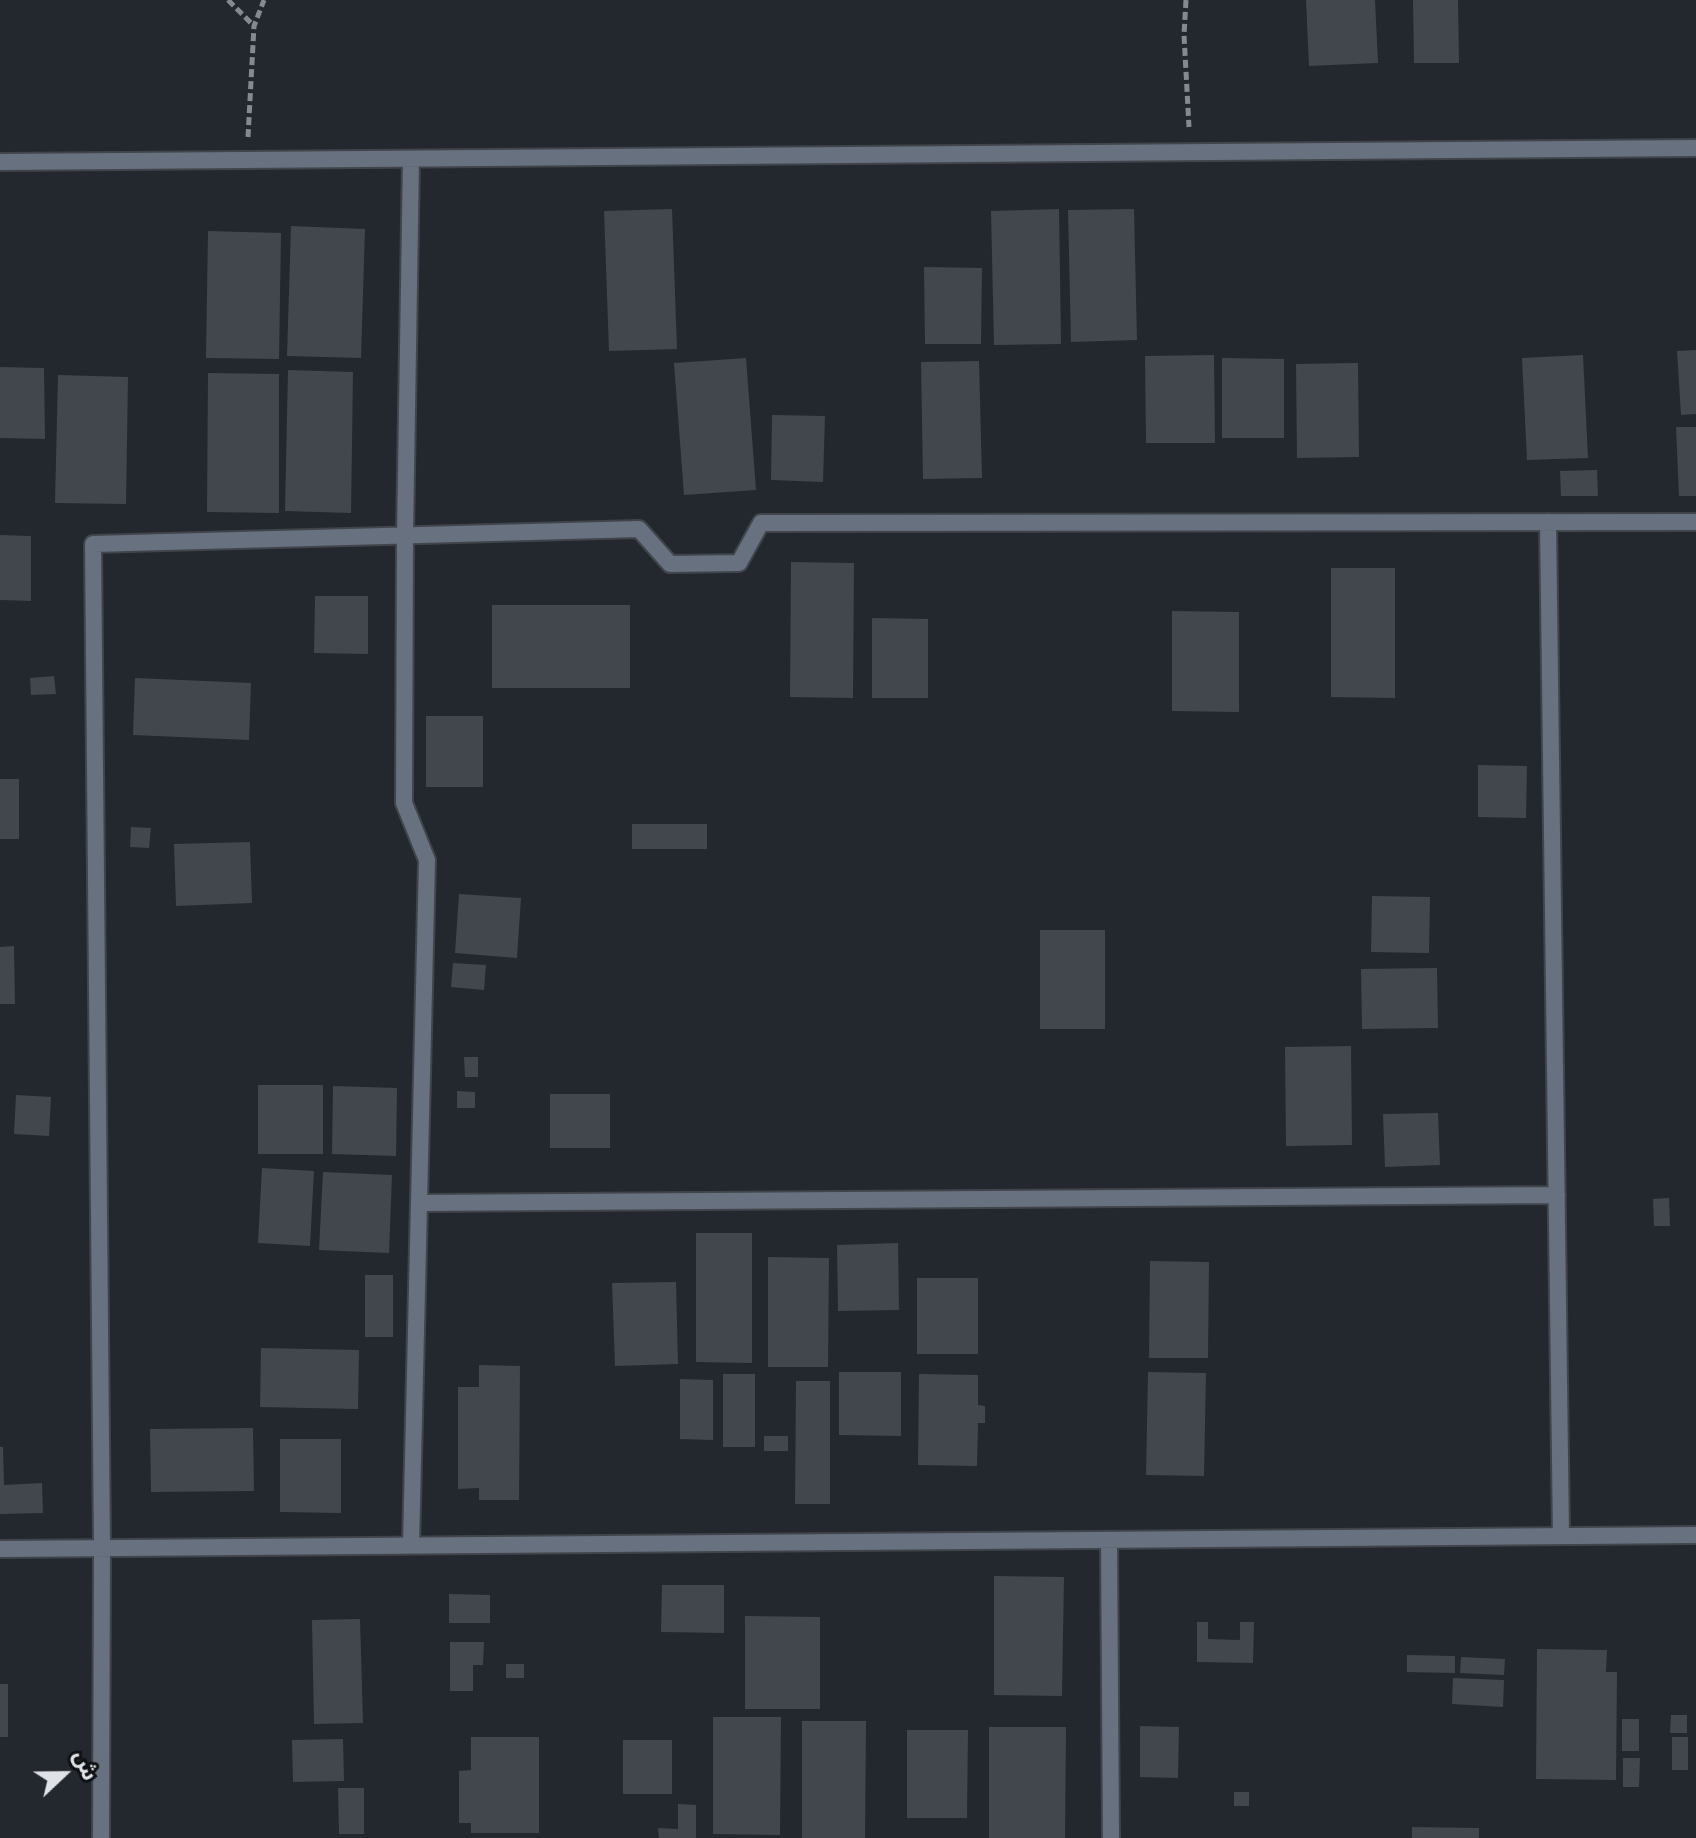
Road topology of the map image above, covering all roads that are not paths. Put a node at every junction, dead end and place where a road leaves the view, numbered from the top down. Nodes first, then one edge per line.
1 (1696, 148) edge
2 (411, 159) junction
3 (0, 162) edge
4 (1548, 522) junction
5 (1696, 522) edge
6 (405, 536) junction
7 (1557, 1195) junction
8 (419, 1203) junction
9 (1696, 1535) edge
10 (1561, 1536) junction
11 (1109, 1540) junction
12 (411, 1545) junction
13 (102, 1548) junction
14 (0, 1549) edge
15 (101, 1838) edge
16 (1111, 1838) edge

1 - 2 street
2 - 3 street
2 - 6 street
4 - 5 street
4 - 6 street
4 - 7 street
6 - 8 street
6 - 13 street
7 - 8 street
7 - 10 street
8 - 12 street
9 - 10 street
10 - 11 street
11 - 12 street
11 - 16 street
12 - 13 street
13 - 14 street
13 - 15 street

